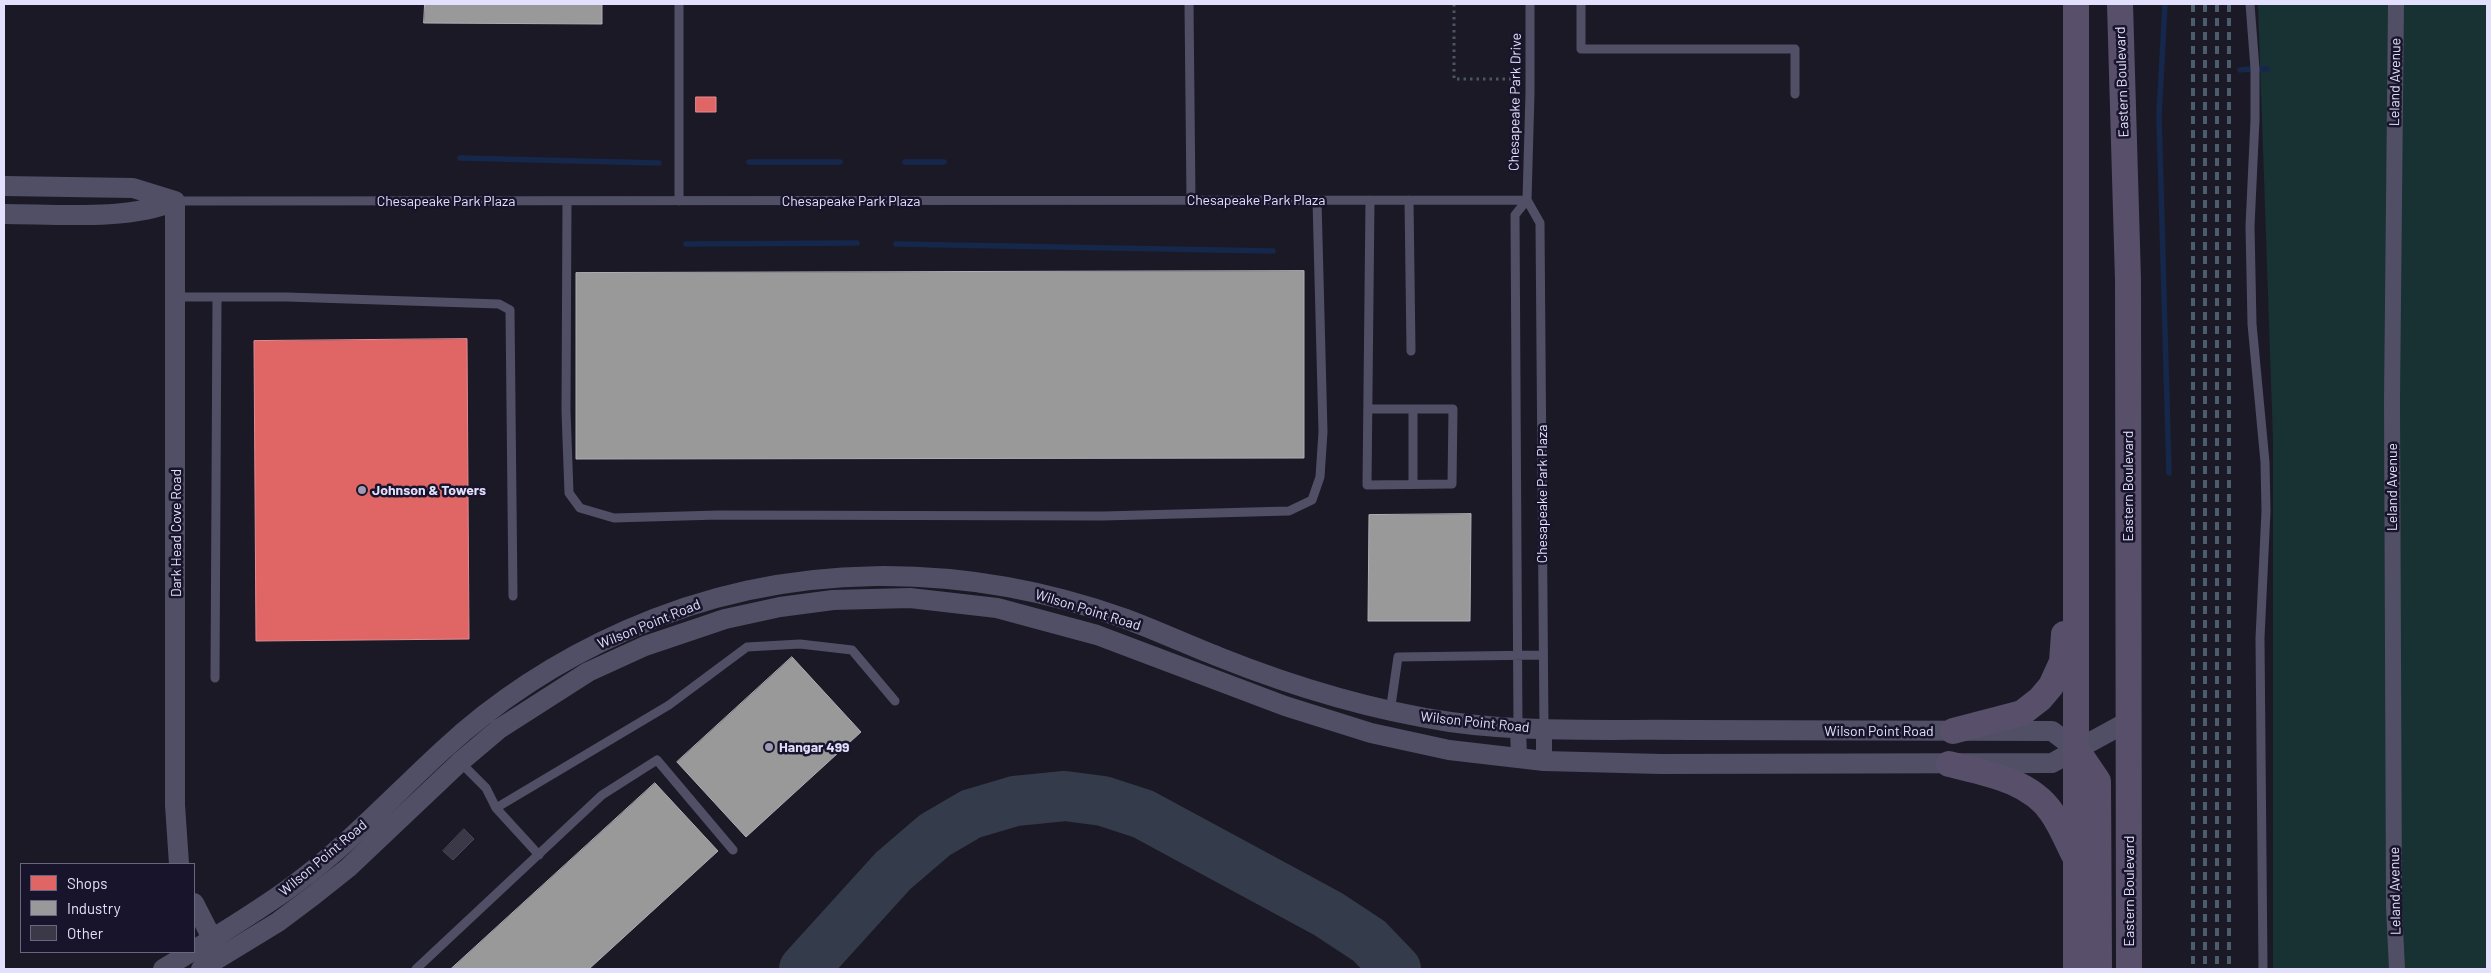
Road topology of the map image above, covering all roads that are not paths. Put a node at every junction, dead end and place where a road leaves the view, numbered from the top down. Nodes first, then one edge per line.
1 (679, 4) edge
2 (1188, 4) edge
3 (1530, 4) edge
4 (1581, 4) edge
5 (2076, 4) edge
6 (2120, 4) edge
7 (2250, 4) edge
8 (2396, 4) edge
9 (1794, 94) dead end
10 (4, 186) edge
11 (1191, 200) junction
12 (1317, 200) junction
13 (1370, 200) junction
14 (1409, 200) junction
15 (1527, 200) junction
16 (175, 201) junction
17 (567, 201) junction
18 (679, 201) junction
19 (4, 214) edge
20 (175, 297) junction
21 (217, 297) junction
22 (1411, 352) dead end
23 (1368, 409) junction
24 (1413, 410) junction
25 (1413, 484) junction
26 (2076, 529) junction
27 (513, 596) dead end
28 (1516, 655) junction
29 (1543, 655) junction
30 (215, 678) dead end
31 (895, 701) dead end
32 (1390, 712) junction
33 (2129, 721) junction
34 (1518, 728) junction
35 (1544, 729) junction
36 (1954, 731) junction
37 (446, 747) junction
38 (2077, 750) junction
39 (1518, 758) junction
40 (1544, 761) junction
41 (460, 762) junction
42 (1949, 764) junction
43 (496, 808) junction
44 (733, 850) dead end
45 (539, 855) junction
46 (2076, 858) junction
47 (179, 863) edge
48 (195, 905) edge
49 (212, 939) junction
50 (195, 949) edge
51 (189, 953) edge
52 (222, 956) junction
53 (163, 969) edge
54 (201, 969) edge
55 (416, 969) edge
56 (2076, 969) edge
57 (2099, 969) edge
58 (2129, 969) edge
59 (2263, 969) edge
60 (2397, 969) edge

1 - 18 lane
2 - 11 lane
3 - 15 lane, Chesapeake Park Drive
4 - 9 lane
5 - 26 main road
6 - 33 main road, Eastern Boulevard
7 - 59 lane
8 - 60 street, Leland Avenue
10 - 16 street, Chesapeake Park Plaza
11 - 12 lane, Chesapeake Park Plaza
11 - 18 lane, Chesapeake Park Plaza
12 - 13 lane, Chesapeake Park Plaza
12 - 17 lane
13 - 14 lane, Chesapeake Park Plaza
13 - 23 lane
14 - 15 lane, Chesapeake Park Plaza
14 - 22 lane
15 - 28 lane, Chesapeake Park Plaza
15 - 29 lane, Chesapeake Park Plaza
16 - 17 lane, Chesapeake Park Plaza
16 - 19 street, Chesapeake Park Plaza
16 - 20 street, Dark Head Cove Road
17 - 18 lane, Chesapeake Park Plaza
20 - 21 lane
20 - 47 street, Dark Head Cove Road
21 - 27 lane
21 - 30 lane
23 - 24 lane
23 - 25 lane
24 - 25 lane
24 - 25 lane
26 - 36 main road
26 - 38 main road
28 - 29 lane
28 - 32 lane
28 - 34 lane, Chesapeake Park Plaza
29 - 35 lane, Chesapeake Park Plaza
31 - 43 lane
32 - 34 street, Wilson Point Road
32 - 37 street, Wilson Point Road
33 - 38 street, Wilson Point Road
33 - 58 main road, Eastern Boulevard
34 - 35 street, Wilson Point Road
34 - 39 street, Chesapeake Park Plaza
35 - 36 street, Wilson Point Road
35 - 40 street, Chesapeake Park Plaza
36 - 38 street, Wilson Point Road
37 - 41 lane
37 - 49 street, Wilson Point Road
38 - 42 street, Wilson Point Road
38 - 46 main road
38 - 57 main road
39 - 40 street, Wilson Point Road
39 - 41 street, Wilson Point Road
40 - 42 street, Wilson Point Road
41 - 43 lane
41 - 52 street, Wilson Point Road
42 - 46 main road
43 - 45 lane
44 - 45 lane
45 - 55 lane
46 - 56 main road
48 - 49 street
49 - 50 street, Wilson Point Road
49 - 52 street
51 - 53 street, Wilson Point Road
52 - 54 street, Wilson Point Road

